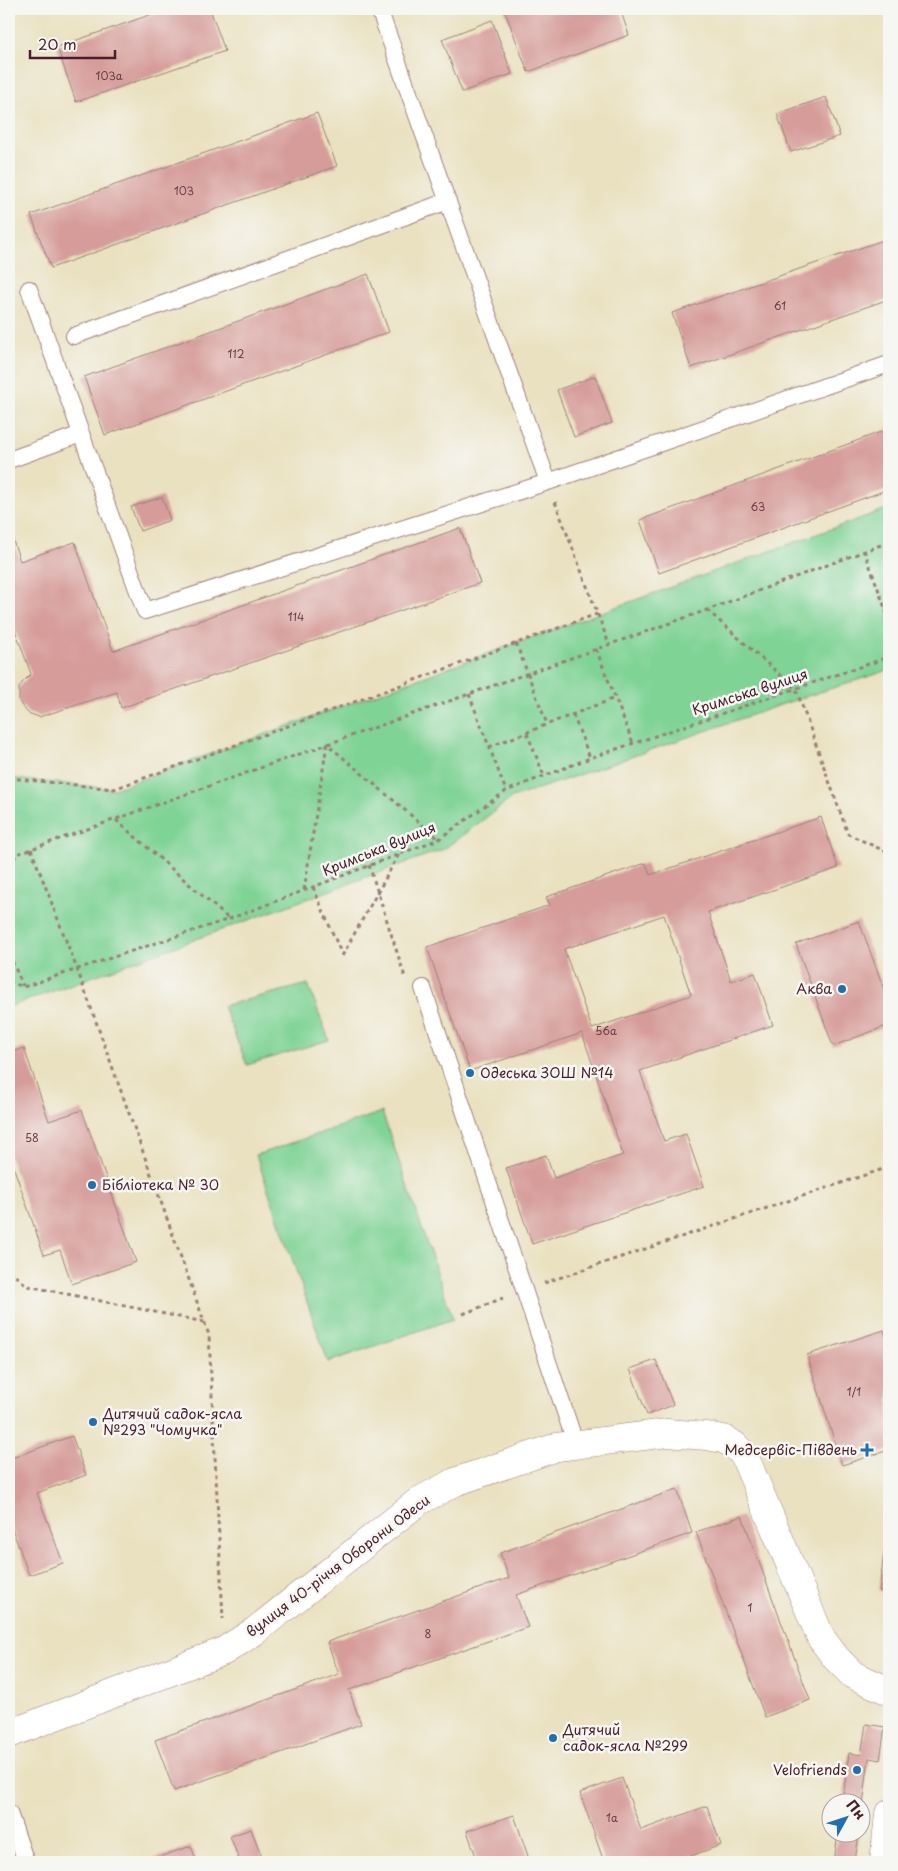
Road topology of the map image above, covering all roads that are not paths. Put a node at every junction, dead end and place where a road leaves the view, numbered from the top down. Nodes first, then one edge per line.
1 (379, 9) edge
2 (448, 201) junction
3 (29, 290) dead end
4 (74, 336) dead end
5 (889, 364) edge
6 (81, 434) junction
7 (9, 460) edge
8 (548, 482) junction
9 (423, 988) dead end
10 (576, 1444) junction
11 (889, 1691) edge
12 (9, 1734) edge
13 (9, 1813) edge
14 (889, 1814) edge
15 (26, 1862) edge
16 (884, 1862) edge

1 - 2 lane
2 - 4 lane
2 - 8 lane
3 - 6 lane
5 - 8 lane
6 - 7 lane
6 - 8 lane
9 - 10 lane
10 - 11 street, вулиця 40-річчя Оборони Одеси
10 - 12 street, вулиця 40-річчя Оборони Одеси
13 - 15 lane
14 - 16 street

